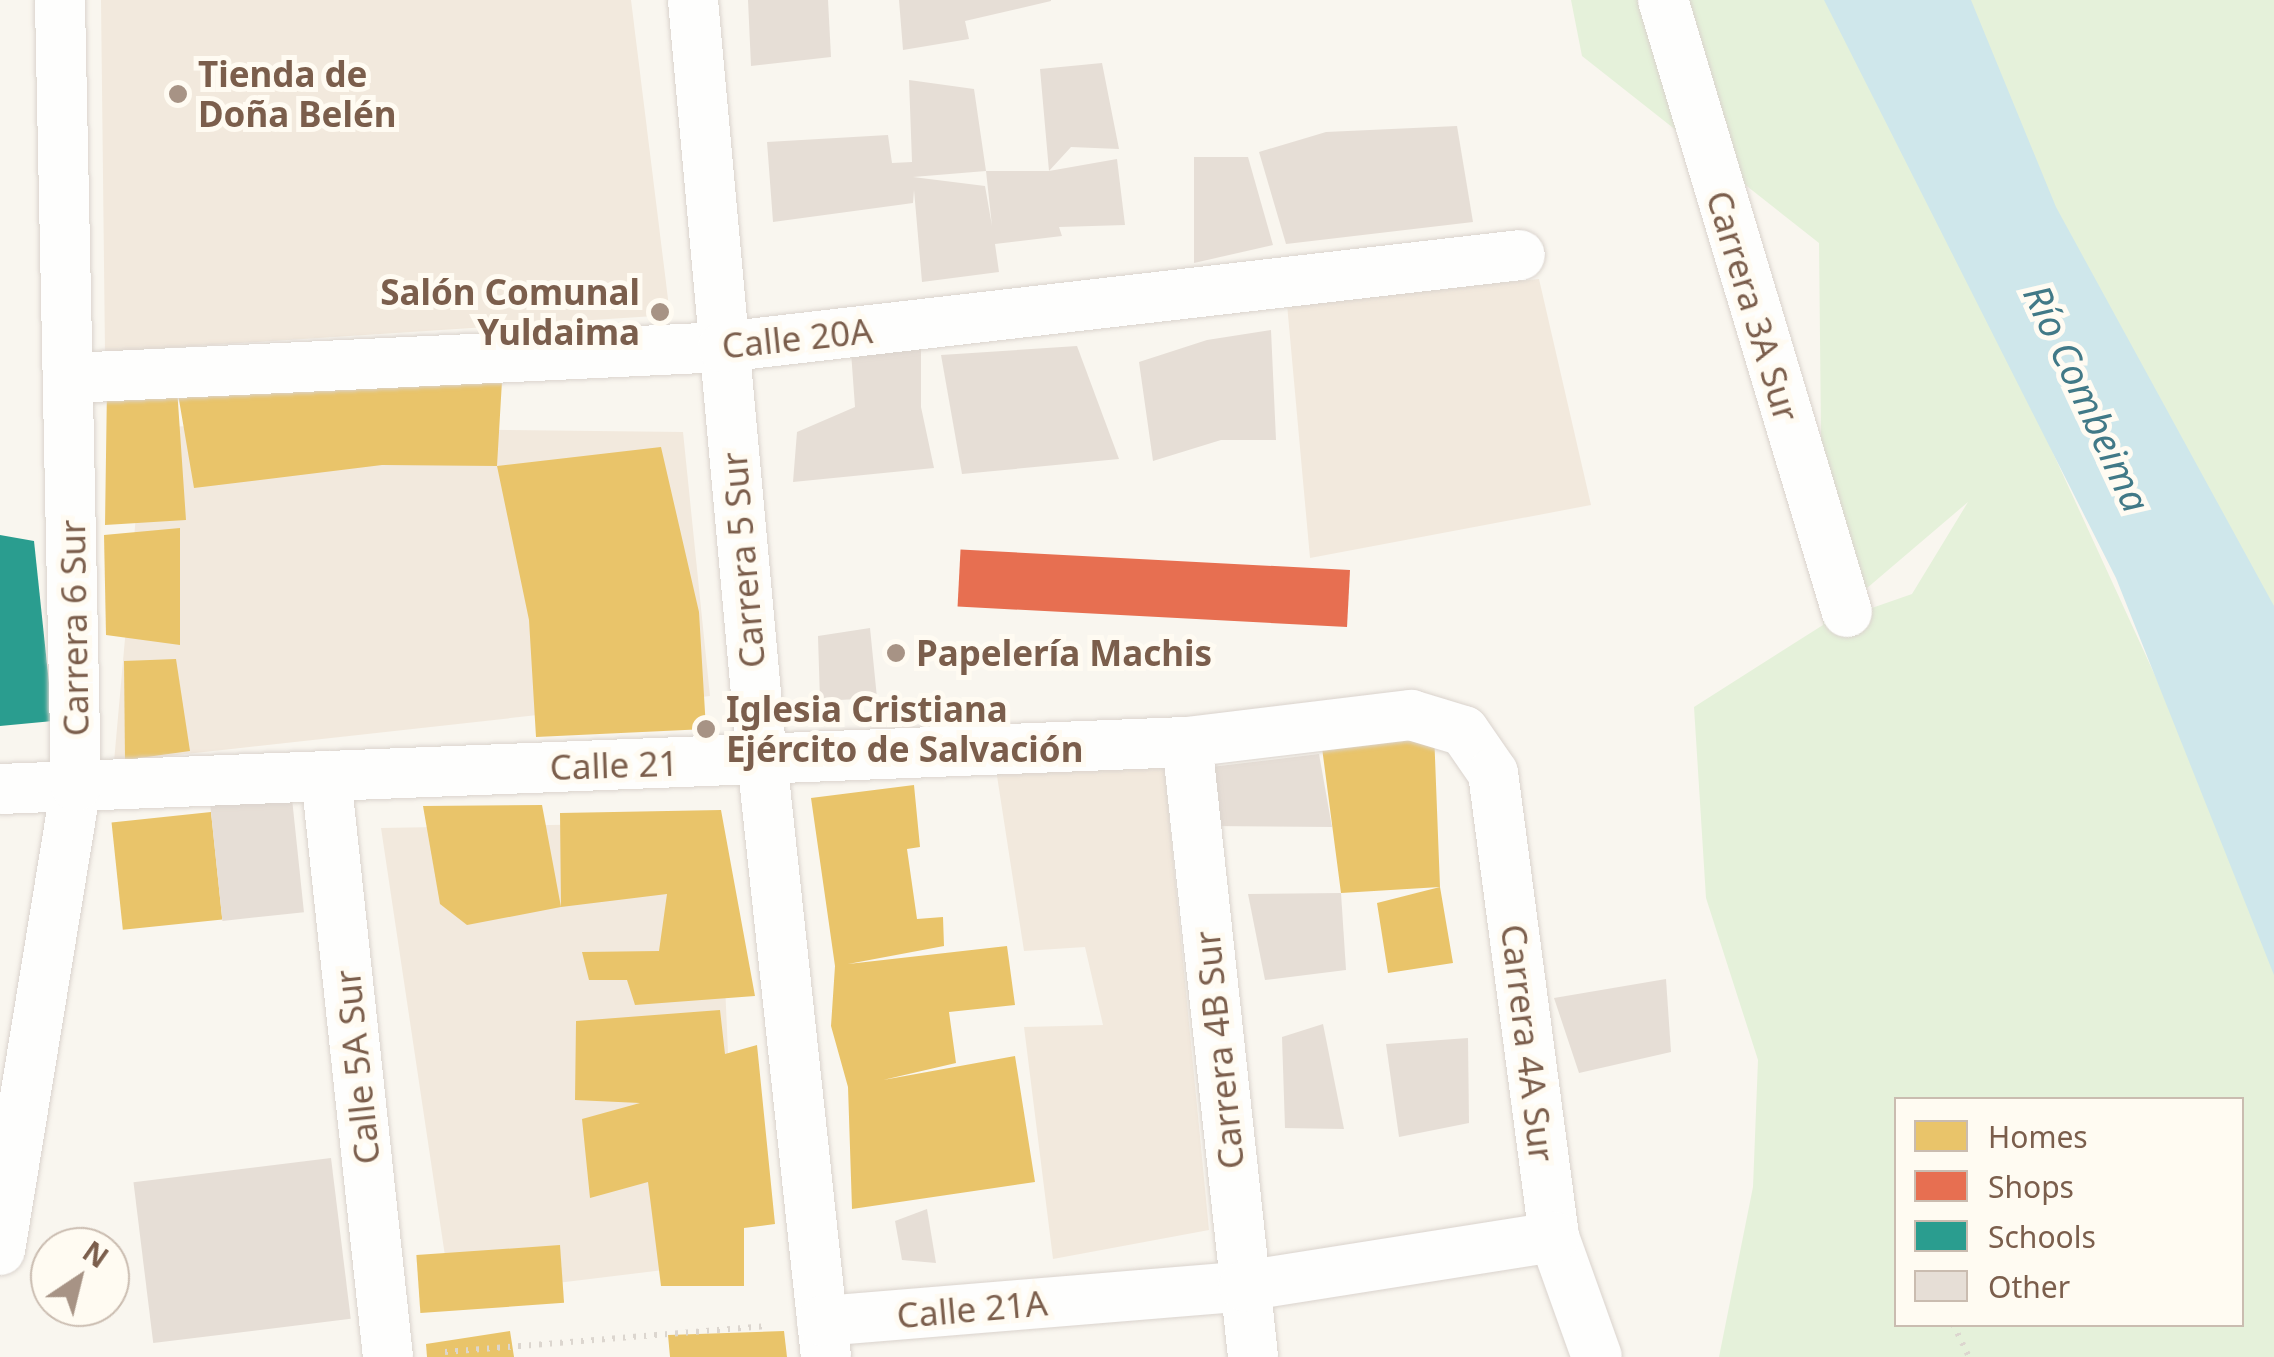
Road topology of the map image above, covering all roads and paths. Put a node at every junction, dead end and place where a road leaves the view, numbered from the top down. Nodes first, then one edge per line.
1 (60, 0) edge
2 (692, 0) edge
3 (1662, 0) edge
4 (1520, 255) dead end
5 (723, 347) junction
6 (71, 378) junction
7 (1846, 612) dead end
8 (1464, 731) joint
9 (1187, 742) junction
10 (762, 759) junction
11 (326, 776) junction
12 (76, 786) junction
13 (0, 790) edge
14 (1554, 1237) junction
15 (0, 1250) edge
16 (1244, 1286) junction
17 (1954, 1327) edge
18 (824, 1339) edge
19 (388, 1357) edge
20 (1254, 1357) edge
21 (1597, 1357) edge
22 (1969, 1357) edge

1 - 6 street, Carrera 6 Sur
2 - 5 street, Carrera 5 Sur
3 - 7 street, Carrera 3A Sur
4 - 5 street, Calle 20A
5 - 6 street, Calle 20A
5 - 10 street, Carrera 5 Sur
6 - 12 street, Carrera 6 Sur
8 - 9 street, Calle 21
8 - 14 street, Carrera 4A Sur
9 - 10 street, Calle 21
9 - 16 street, Carrera 4B Sur
10 - 11 street, Calle 21
10 - 18 street, Carrera 5 Sur
11 - 12 street, Calle 21
11 - 19 street, Calle 5A Sur
12 - 13 street, Calle 21
12 - 15 street, Carrera 6 Sur
14 - 16 street, Calle 21A
14 - 21 street, Carrera 4A Sur
16 - 18 street, Calle 21A
16 - 20 street, Carrera 4B Sur
17 - 22 path
18 - 19 path

